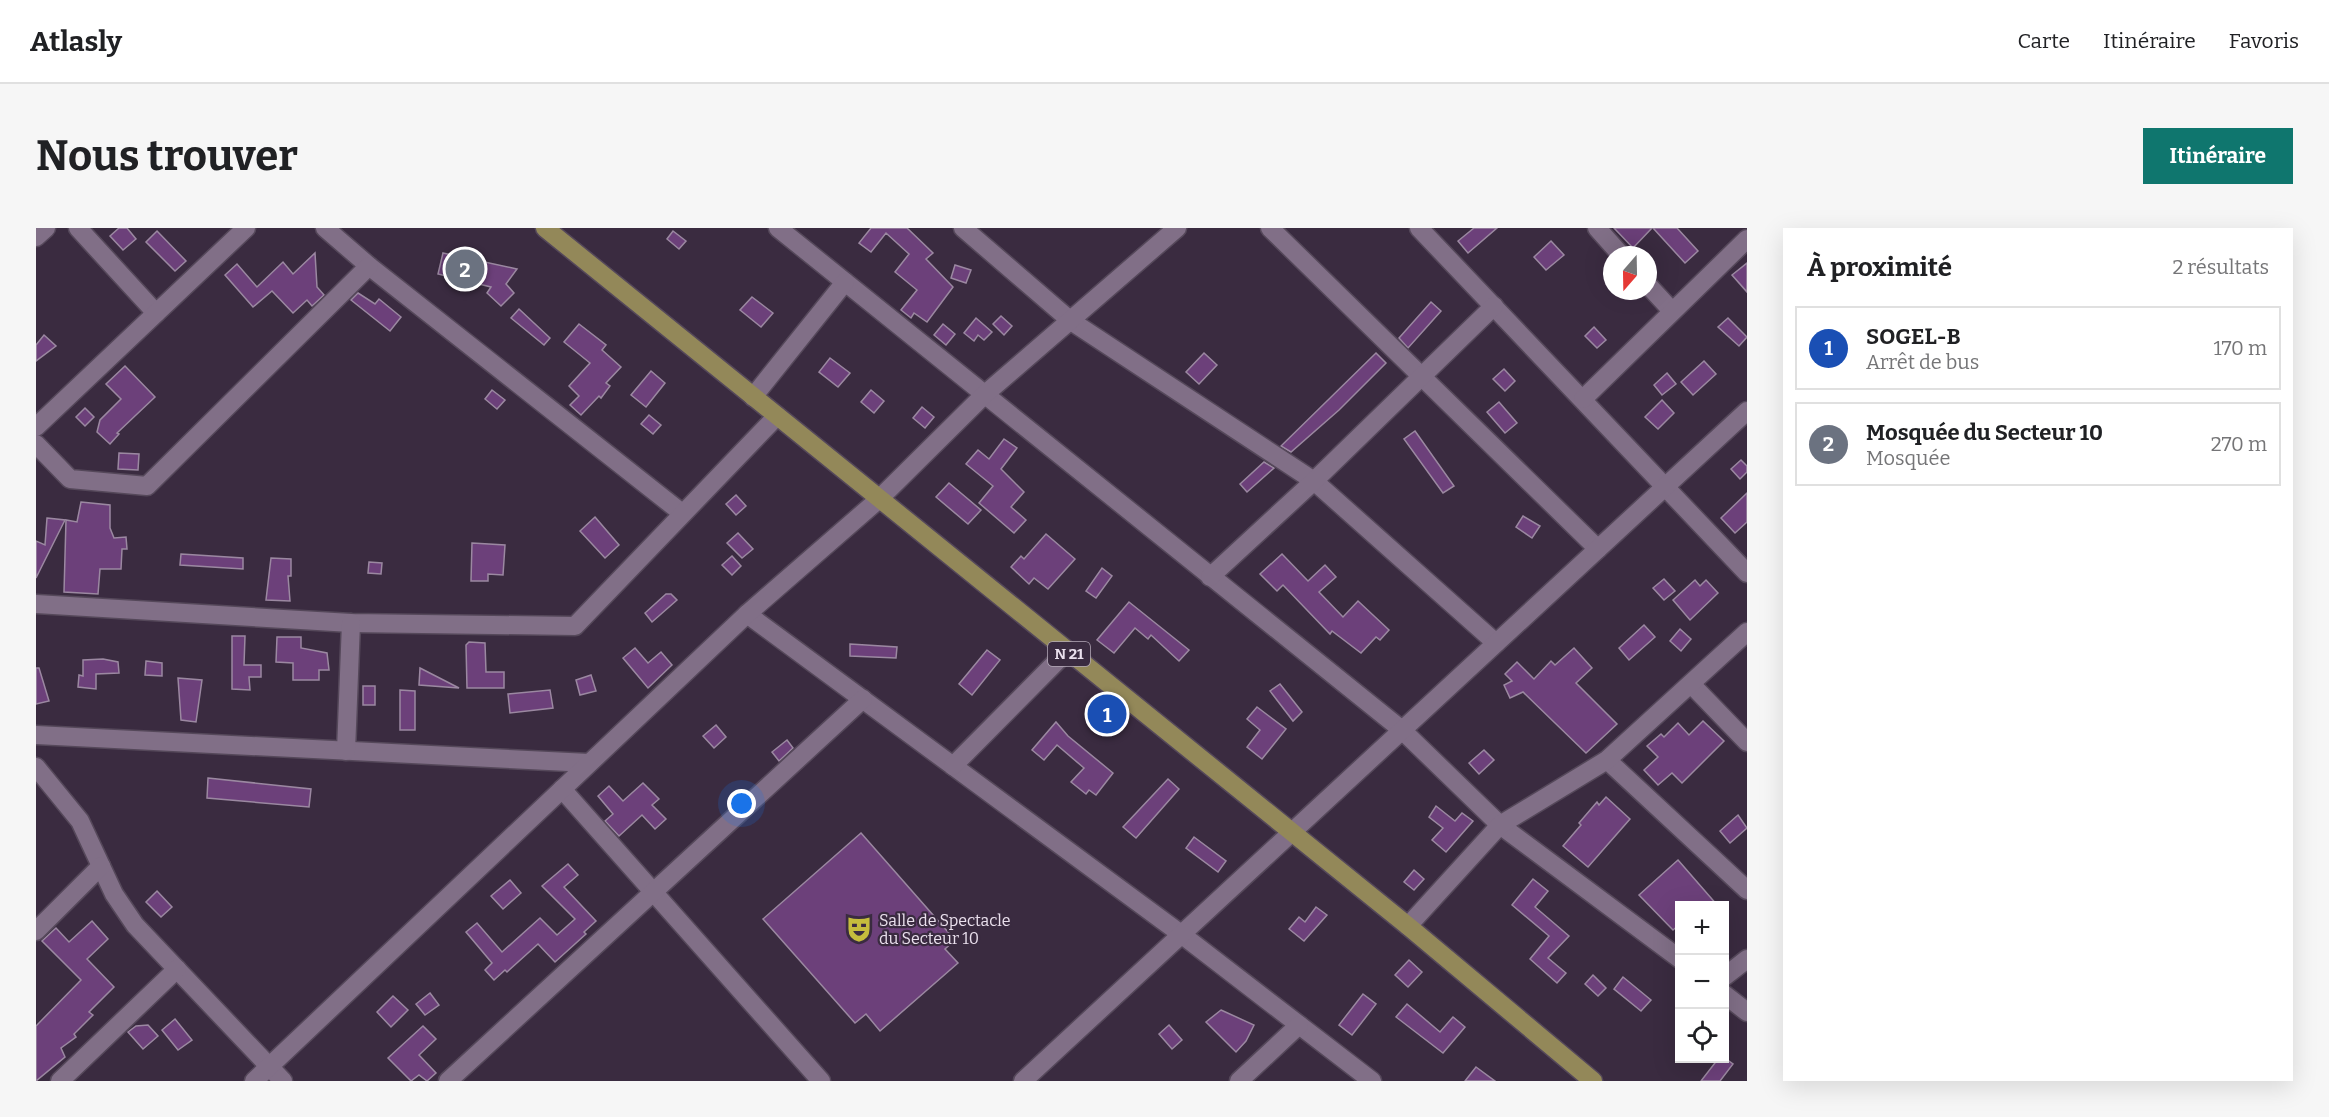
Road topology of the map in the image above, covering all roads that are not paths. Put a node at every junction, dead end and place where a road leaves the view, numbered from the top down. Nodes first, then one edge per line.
1 (46, 228) edge
2 (78, 228) edge
3 (246, 228) edge
4 (326, 228) edge
5 (545, 228) edge
6 (778, 228) edge
7 (1177, 228) edge
8 (1270, 228) edge
9 (1419, 228) edge
10 (1597, 228) edge
11 (974, 231) edge
12 (36, 237) edge
13 (1747, 239) edge
14 (1613, 246) edge
15 (369, 266) junction
16 (845, 282) junction
17 (1657, 295) edge
18 (1494, 306) junction
19 (1672, 312) junction
20 (156, 313) junction
21 (1071, 321) junction
22 (1422, 377) junction
23 (984, 395) junction
24 (753, 397) junction
25 (1583, 399) junction
26 (1747, 411) edge
27 (777, 416) junction
28 (36, 427) edge
29 (36, 444) edge
30 (1314, 482) junction
31 (1666, 486) junction
32 (878, 500) junction
33 (682, 513) junction
34 (1598, 549) junction
35 (1747, 573) edge
36 (1210, 577) junction
37 (36, 604) edge
38 (747, 614) junction
39 (351, 623) junction
40 (1747, 632) edge
41 (1496, 644) junction
42 (1066, 652) junction
43 (1690, 684) junction
44 (863, 699) junction
45 (1402, 730) junction
46 (36, 735) edge
47 (1747, 742) edge
48 (346, 751) junction
49 (1607, 760) junction
50 (589, 763) junction
51 (953, 766) junction
52 (36, 767) edge
53 (562, 789) junction
54 (1500, 825) junction
55 (1289, 833) junction
56 (101, 866) junction
57 (1747, 890) edge
58 (653, 892) junction
59 (1408, 926) junction
60 (36, 931) edge
61 (1181, 934) junction
62 (1675, 955) edge
63 (1747, 959) edge
64 (177, 969) junction
65 (1729, 974) edge
66 (1729, 997) edge
67 (1747, 1012) edge
68 (1299, 1025) junction
69 (270, 1067) junction
70 (60, 1081) edge
71 (254, 1081) edge
72 (283, 1081) edge
73 (448, 1081) edge
74 (821, 1081) edge
75 (1023, 1081) edge
76 (1239, 1081) edge
77 (1372, 1081) edge
78 (1593, 1081) edge

1 - 12 street
2 - 20 street
3 - 20 street
4 - 15 street
5 - 24 main road, N 21
6 - 16 street
7 - 21 street
8 - 22 street
9 - 18 street
10 - 14 street
11 - 21 street
13 - 19 street
15 - 29 street
15 - 33 street
16 - 23 street
16 - 24 street
17 - 19 street
18 - 22 street
18 - 25 street
19 - 25 street
20 - 28 street
21 - 23 street
21 - 30 street
22 - 30 street
22 - 34 street
23 - 32 street
23 - 36 street
24 - 27 main road, N 21
25 - 31 street
26 - 31 street
27 - 32 main road, N 21
27 - 33 street
30 - 36 street
30 - 41 street
31 - 34 street
31 - 35 street
32 - 38 street
32 - 42 main road, N 21
33 - 39 street
34 - 41 street
36 - 45 street
37 - 39 street
38 - 44 street
38 - 50 street
39 - 48 street
40 - 43 street
41 - 45 street
42 - 51 street
42 - 55 main road, N 21
43 - 47 street
43 - 49 street
44 - 51 street
44 - 58 street
45 - 54 street
45 - 55 street
46 - 48 street
48 - 50 street
49 - 54 street
49 - 57 street
50 - 53 street
51 - 61 street
52 - 56 street
53 - 58 street
53 - 69 street
54 - 59 street
54 - 62 street
55 - 59 main road, N 21
55 - 61 street
56 - 60 street
56 - 64 street
58 - 73 street
58 - 74 street
59 - 78 main road, N 21
61 - 68 street
61 - 75 street
63 - 65 street
64 - 69 street
64 - 70 street
66 - 67 street
68 - 76 street
68 - 77 street
69 - 71 street
69 - 72 street

